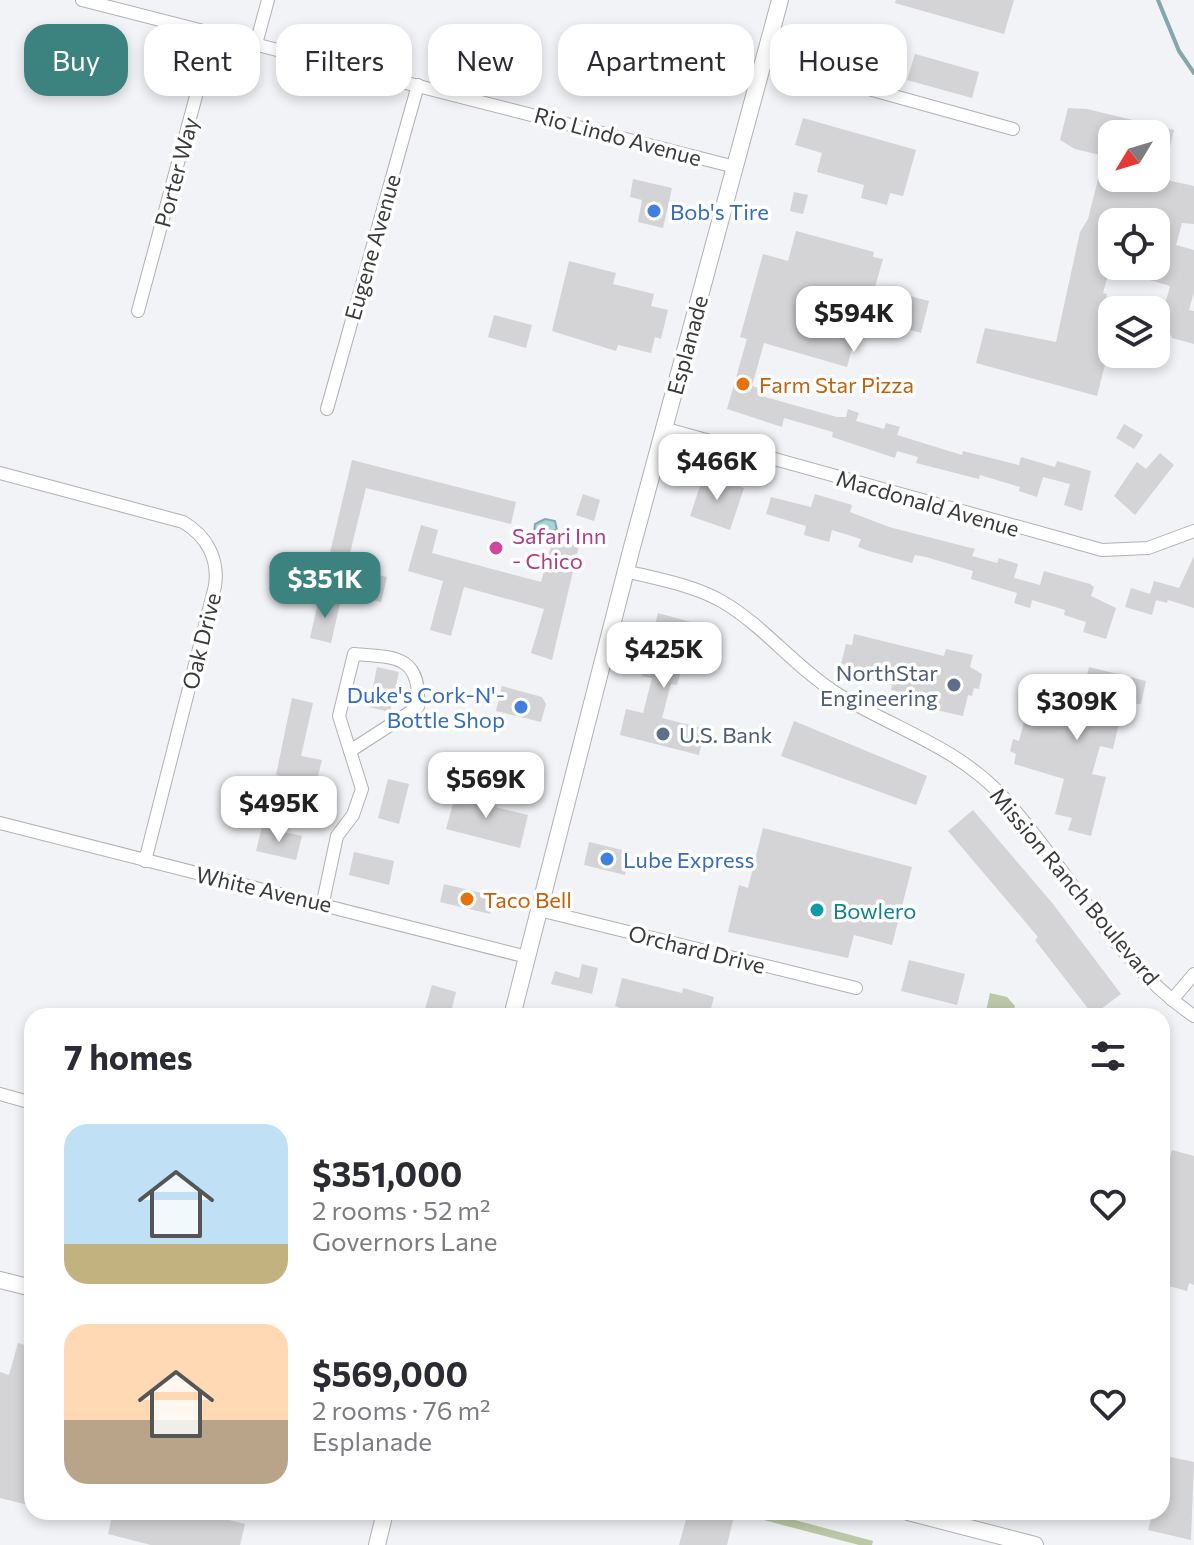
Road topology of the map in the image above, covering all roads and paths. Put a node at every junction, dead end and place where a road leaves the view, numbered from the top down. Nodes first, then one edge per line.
1 (82, 0) edge
2 (268, 0) edge
3 (780, 0) edge
4 (177, 24) edge
5 (260, 29) edge
6 (260, 45) edge
7 (764, 60) junction
8 (418, 85) junction
9 (196, 96) edge
10 (1013, 129) dead end
11 (735, 167) junction
12 (138, 311) dead end
13 (327, 409) dead end
14 (663, 428) junction
15 (0, 473) edge
16 (1194, 531) edge
17 (625, 571) junction
18 (350, 751) junction
19 (0, 823) edge
20 (145, 861) junction
21 (323, 902) junction
22 (539, 910) junction
23 (527, 957) junction
24 (1194, 974) edge
25 (856, 988) dead end
26 (1172, 1000) junction
27 (514, 1008) edge
28 (1194, 1016) edge
29 (0, 1094) edge
30 (24, 1101) edge
31 (0, 1280) edge
32 (24, 1286) edge
33 (383, 1520) edge
34 (939, 1520) edge
35 (377, 1545) edge
36 (1035, 1545) edge

1 - 4 street, Rio Lindo Avenue
2 - 5 street
3 - 7 main road, Esplanade
6 - 8 street, Rio Lindo Avenue
7 - 10 street
7 - 11 main road, Esplanade
8 - 11 street, Rio Lindo Avenue
8 - 13 street, Eugene Avenue
9 - 12 street, Porter Way
11 - 14 main road, Esplanade
14 - 16 street, Macdonald Avenue
14 - 17 main road, Esplanade
15 - 20 street, Oak Drive
17 - 22 main road, Esplanade
17 - 26 street, Mission Ranch Boulevard
18 - 18 street
18 - 21 street
19 - 20 street, White Avenue
20 - 21 street, White Avenue
21 - 23 street, White Avenue
22 - 23 main road, Esplanade
22 - 25 street, Orchard Drive
23 - 27 main road, Esplanade
24 - 26 street
26 - 28 street, Mission Ranch Boulevard
29 - 30 street
31 - 32 main road
33 - 35 main road
34 - 36 main road

